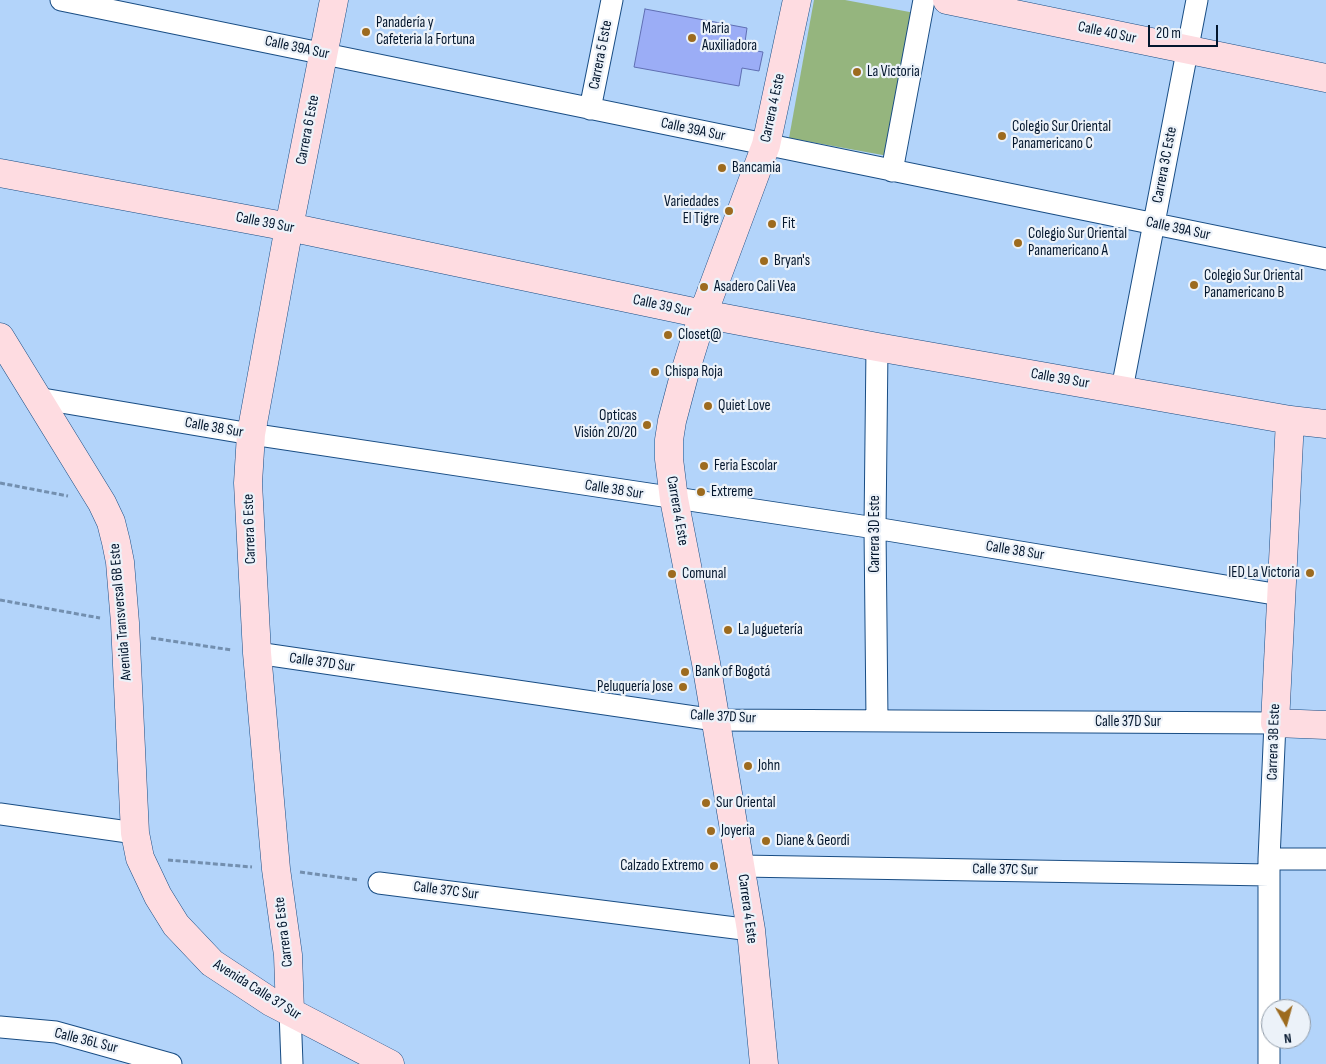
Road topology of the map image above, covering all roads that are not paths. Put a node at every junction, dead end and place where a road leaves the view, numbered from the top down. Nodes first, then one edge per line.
1 (61, 0) edge
2 (334, 0) edge
3 (612, 0) edge
4 (797, 0) edge
5 (924, 0) edge
6 (946, 0) edge
7 (1197, 0) edge
8 (1188, 49) junction
9 (323, 53) junction
10 (1326, 78) edge
11 (590, 109) junction
12 (766, 145) junction
13 (892, 171) junction
14 (0, 173) edge
15 (1154, 224) junction
16 (289, 227) junction
17 (1326, 259) edge
18 (703, 314) junction
19 (0, 337) edge
20 (877, 347) junction
21 (1122, 390) junction
22 (38, 398) junction
23 (1290, 420) junction
24 (1326, 424) edge
25 (251, 434) junction
26 (674, 499) junction
27 (875, 528) junction
28 (1280, 595) junction
29 (257, 654) junction
30 (715, 720) junction
31 (876, 720) junction
32 (1274, 723) junction
33 (1326, 725) edge
34 (0, 814) edge
35 (138, 845) junction
36 (1326, 859) edge
37 (741, 866) junction
38 (1270, 867) junction
39 (379, 883) road end
40 (751, 930) junction
41 (290, 1011) junction
42 (0, 1026) edge
43 (171, 1064) edge
44 (292, 1064) edge
45 (390, 1064) edge
46 (764, 1064) edge
47 (1269, 1064) edge

1 - 9 street, Calle 39A Sur
2 - 9 street, Carrera 6 Este
3 - 11 street, Carrera 5 Este
4 - 12 street, Carrera 4 Este
5 - 13 street
6 - 8 street, Calle 40 Sur
7 - 8 street, Carrera 3C Este
8 - 10 street, Calle 40 Sur
8 - 15 street, Carrera 3C Este
9 - 11 street, Calle 39A Sur
9 - 16 street, Carrera 6 Este
11 - 12 street, Calle 39A Sur
12 - 13 street, Calle 39A Sur
12 - 18 street, Carrera 4 Este
13 - 15 street, Calle 39A Sur
14 - 16 street, Calle 39 Sur
15 - 17 street, Calle 39A Sur
15 - 21 street, Carrera 3C Este
16 - 18 street, Calle 39 Sur
16 - 25 street, Carrera 6 Este
18 - 20 street, Calle 39 Sur
18 - 26 street, Carrera 4 Este
19 - 22 street, Avenida Transversal 6B Este
20 - 21 street, Calle 39 Sur
20 - 27 street, Carrera 3D Este
21 - 23 street, Calle 39 Sur
22 - 25 street, Calle 38 Sur
22 - 35 street, Avenida Transversal 6B Este
23 - 24 street, Calle 39 Sur
23 - 28 street, Carrera 3B Este
25 - 26 street, Calle 38 Sur
25 - 29 street, Carrera 6 Este
26 - 27 street, Calle 38 Sur
26 - 30 street, Carrera 4 Este
27 - 28 street, Calle 38 Sur
27 - 31 street, Carrera 3D Este
28 - 32 street, Carrera 3B Este
29 - 30 street, Calle 37D Sur
29 - 41 street, Carrera 6 Este
30 - 31 street, Calle 37D Sur
30 - 37 street, Carrera 4 Este
31 - 32 street, Calle 37D Sur
32 - 33 street, Calle 37D Sur
32 - 38 street, Carrera 3B Este
34 - 35 street
35 - 41 street, Avenida Calle 37 Sur
36 - 38 street, Calle 37C Sur
37 - 38 street, Calle 37C Sur
37 - 40 street, Carrera 4 Este
38 - 47 street, Carrera 3B Este
39 - 40 street, Calle 37C Sur
40 - 46 street, Carrera 4 Este
41 - 44 street, Carrera 6 Este
41 - 45 street, Avenida Calle 37 Sur
42 - 43 street, Calle 36L Sur

